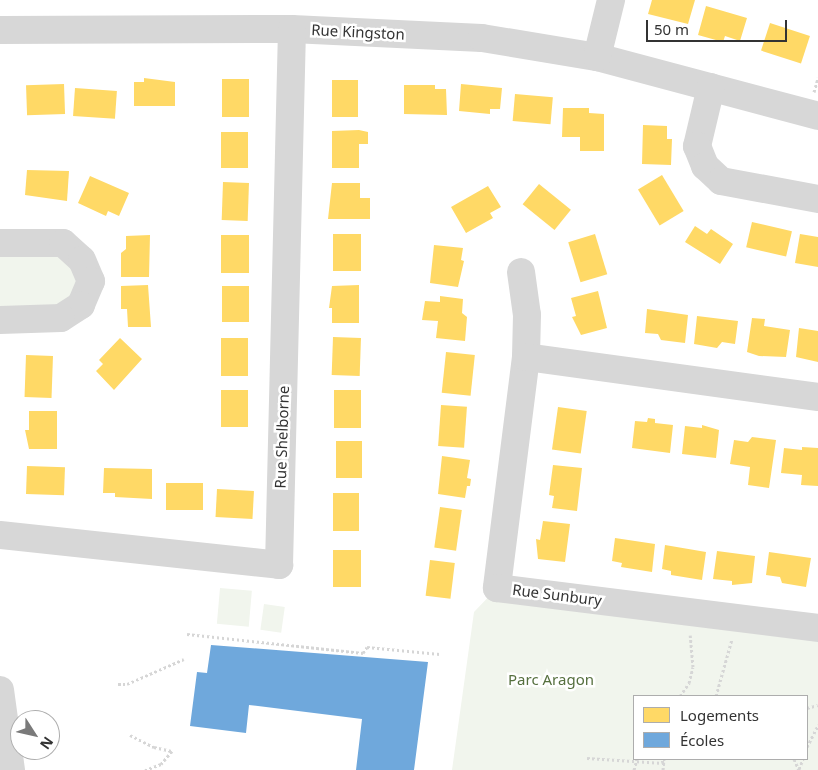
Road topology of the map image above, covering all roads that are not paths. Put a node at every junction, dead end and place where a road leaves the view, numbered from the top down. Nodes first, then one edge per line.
1 (611, 0) edge
2 (292, 29) junction
3 (0, 30) edge
4 (597, 57) junction
5 (711, 87) junction
6 (818, 116) edge
7 (818, 199) edge
8 (0, 243) edge
9 (520, 272) dead end
10 (0, 320) edge
11 (526, 357) junction
12 (818, 397) edge
13 (0, 535) edge
14 (818, 628) edge
15 (0, 690) edge
16 (11, 770) edge

1 - 4 street
2 - 3 street, Rue Kingston
2 - 4 street, Rue Kingston
2 - 13 street, Rue Shelborne
4 - 5 street, Rue Kingston
5 - 6 street, Rue Kingston
5 - 7 street
8 - 10 street
9 - 11 street, Rue Sunbury
11 - 12 street
11 - 14 street, Rue Sunbury
15 - 16 street

